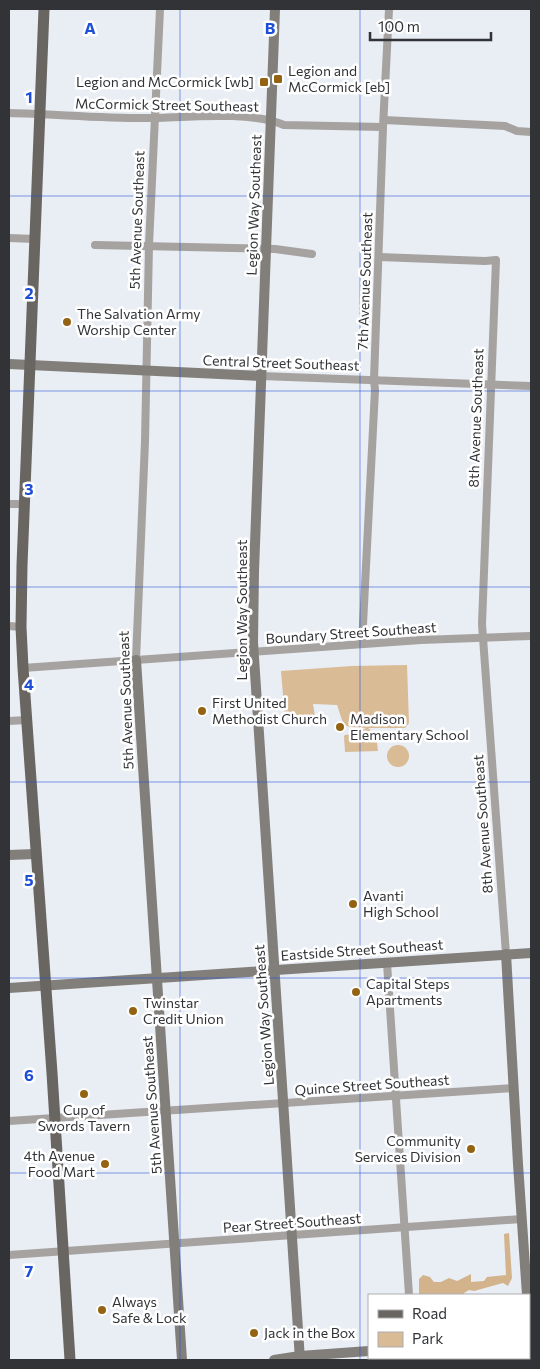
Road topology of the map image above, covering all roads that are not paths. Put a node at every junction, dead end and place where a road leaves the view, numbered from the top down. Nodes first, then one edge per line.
1 (44, 9) edge
2 (160, 9) edge
3 (275, 9) edge
4 (389, 9) edge
5 (9, 113) edge
6 (40, 114) junction
7 (156, 118) junction
8 (272, 119) junction
9 (384, 124) junction
10 (531, 132) edge
11 (9, 238) edge
12 (35, 239) junction
13 (95, 245) dead end
14 (149, 245) junction
15 (266, 249) junction
16 (312, 254) dead end
17 (379, 257) junction
18 (9, 364) edge
19 (30, 365) junction
20 (146, 370) junction
21 (261, 376) junction
22 (374, 380) junction
23 (490, 384) junction
24 (531, 386) edge
25 (9, 504) edge
26 (25, 504) junction
27 (9, 626) edge
28 (21, 627) junction
29 (531, 636) edge
30 (483, 637) junction
31 (362, 644) junction
32 (253, 651) junction
33 (136, 660) junction
34 (23, 668) junction
35 (26, 720) junction
36 (9, 721) edge
37 (35, 854) junction
38 (9, 855) edge
39 (531, 953) edge
40 (506, 954) junction
41 (387, 963) junction
42 (275, 970) junction
43 (157, 978) junction
44 (45, 985) junction
45 (9, 988) edge
46 (513, 1088) junction
47 (395, 1096) junction
48 (284, 1104) junction
49 (166, 1110) junction
50 (54, 1118) junction
51 (9, 1121) edge
52 (522, 1219) junction
53 (404, 1228) junction
54 (293, 1235) junction
55 (175, 1244) junction
56 (63, 1251) junction
57 (9, 1255) edge
58 (409, 1294) edge
59 (527, 1294) edge
60 (530, 1339) edge
61 (368, 1351) edge
62 (530, 1354) edge
63 (300, 1358) edge
64 (447, 1359) edge
65 (70, 1360) edge
66 (182, 1360) edge
67 (274, 1360) edge
68 (425, 1360) edge
69 (531, 1360) edge

1 - 6 main road
2 - 7 street, 5th Avenue Southeast
3 - 8 street, Legion Way Southeast
4 - 9 street, 7th Avenue Southeast
5 - 6 street, McCormick Street Southeast
6 - 7 street, McCormick Street Southeast
6 - 12 main road
7 - 8 street, McCormick Street Southeast
7 - 14 street, 5th Avenue Southeast
8 - 9 street, McCormick Street Southeast
8 - 15 street, Legion Way Southeast
9 - 10 street, McCormick Street Southeast
9 - 17 street, 7th Avenue Southeast
11 - 12 street
12 - 19 main road
13 - 14 street
14 - 15 street
14 - 20 street, 5th Avenue Southeast
15 - 16 street
15 - 21 street, Legion Way Southeast
17 - 22 street, 7th Avenue Southeast
17 - 23 street, 8th Avenue Southeast
18 - 19 street, Central Street Southeast
19 - 20 street, Central Street Southeast
19 - 26 main road
20 - 21 street, Central Street Southeast
20 - 33 street, 5th Avenue Southeast
21 - 22 street, Central Street Southeast
21 - 32 street, Legion Way Southeast
22 - 23 street, Central Street Southeast
22 - 31 street, 7th Avenue Southeast
23 - 24 street, Central Street Southeast
23 - 30 street, 8th Avenue Southeast
25 - 26 street
26 - 28 main road
27 - 28 street
28 - 34 main road
29 - 30 street, Boundary Street Southeast
30 - 31 street, Boundary Street Southeast
30 - 40 street, 8th Avenue Southeast
31 - 32 street, Boundary Street Southeast
32 - 33 street, Boundary Street Southeast
32 - 42 street, Legion Way Southeast
33 - 34 street, Boundary Street Southeast
33 - 43 street, 5th Avenue Southeast
34 - 35 main road
35 - 36 street
35 - 37 main road
37 - 38 street
37 - 44 main road
39 - 40 street, Eastside Street Southeast
40 - 41 street, Eastside Street Southeast
40 - 46 street, 8th Avenue Southeast
41 - 42 street, Eastside Street Southeast
41 - 47 street
42 - 43 street, Eastside Street Southeast
42 - 48 street, Legion Way Southeast
43 - 44 street, Eastside Street Southeast
43 - 49 street, 5th Avenue Southeast
44 - 45 street, Eastside Street Southeast
44 - 50 main road
46 - 47 street, Quince Street Southeast
46 - 52 street, 8th Avenue Southeast
47 - 48 street, Quince Street Southeast
47 - 53 street
48 - 49 street, Quince Street Southeast
48 - 54 street, Legion Way Southeast
49 - 50 street, Quince Street Southeast
49 - 55 street, 5th Avenue Southeast
50 - 51 street, Quince Street Southeast
50 - 56 main road
52 - 53 street, Pear Street Southeast
52 - 59 street, 8th Avenue Southeast
53 - 54 street, Pear Street Southeast
53 - 58 street
54 - 55 street, Pear Street Southeast
54 - 63 street, Legion Way Southeast
55 - 56 street, Pear Street Southeast
55 - 66 street, 5th Avenue Southeast
56 - 57 street, Pear Street Southeast
56 - 65 main road
60 - 62 street
61 - 63 street
62 - 69 street
63 - 67 street
64 - 68 street

